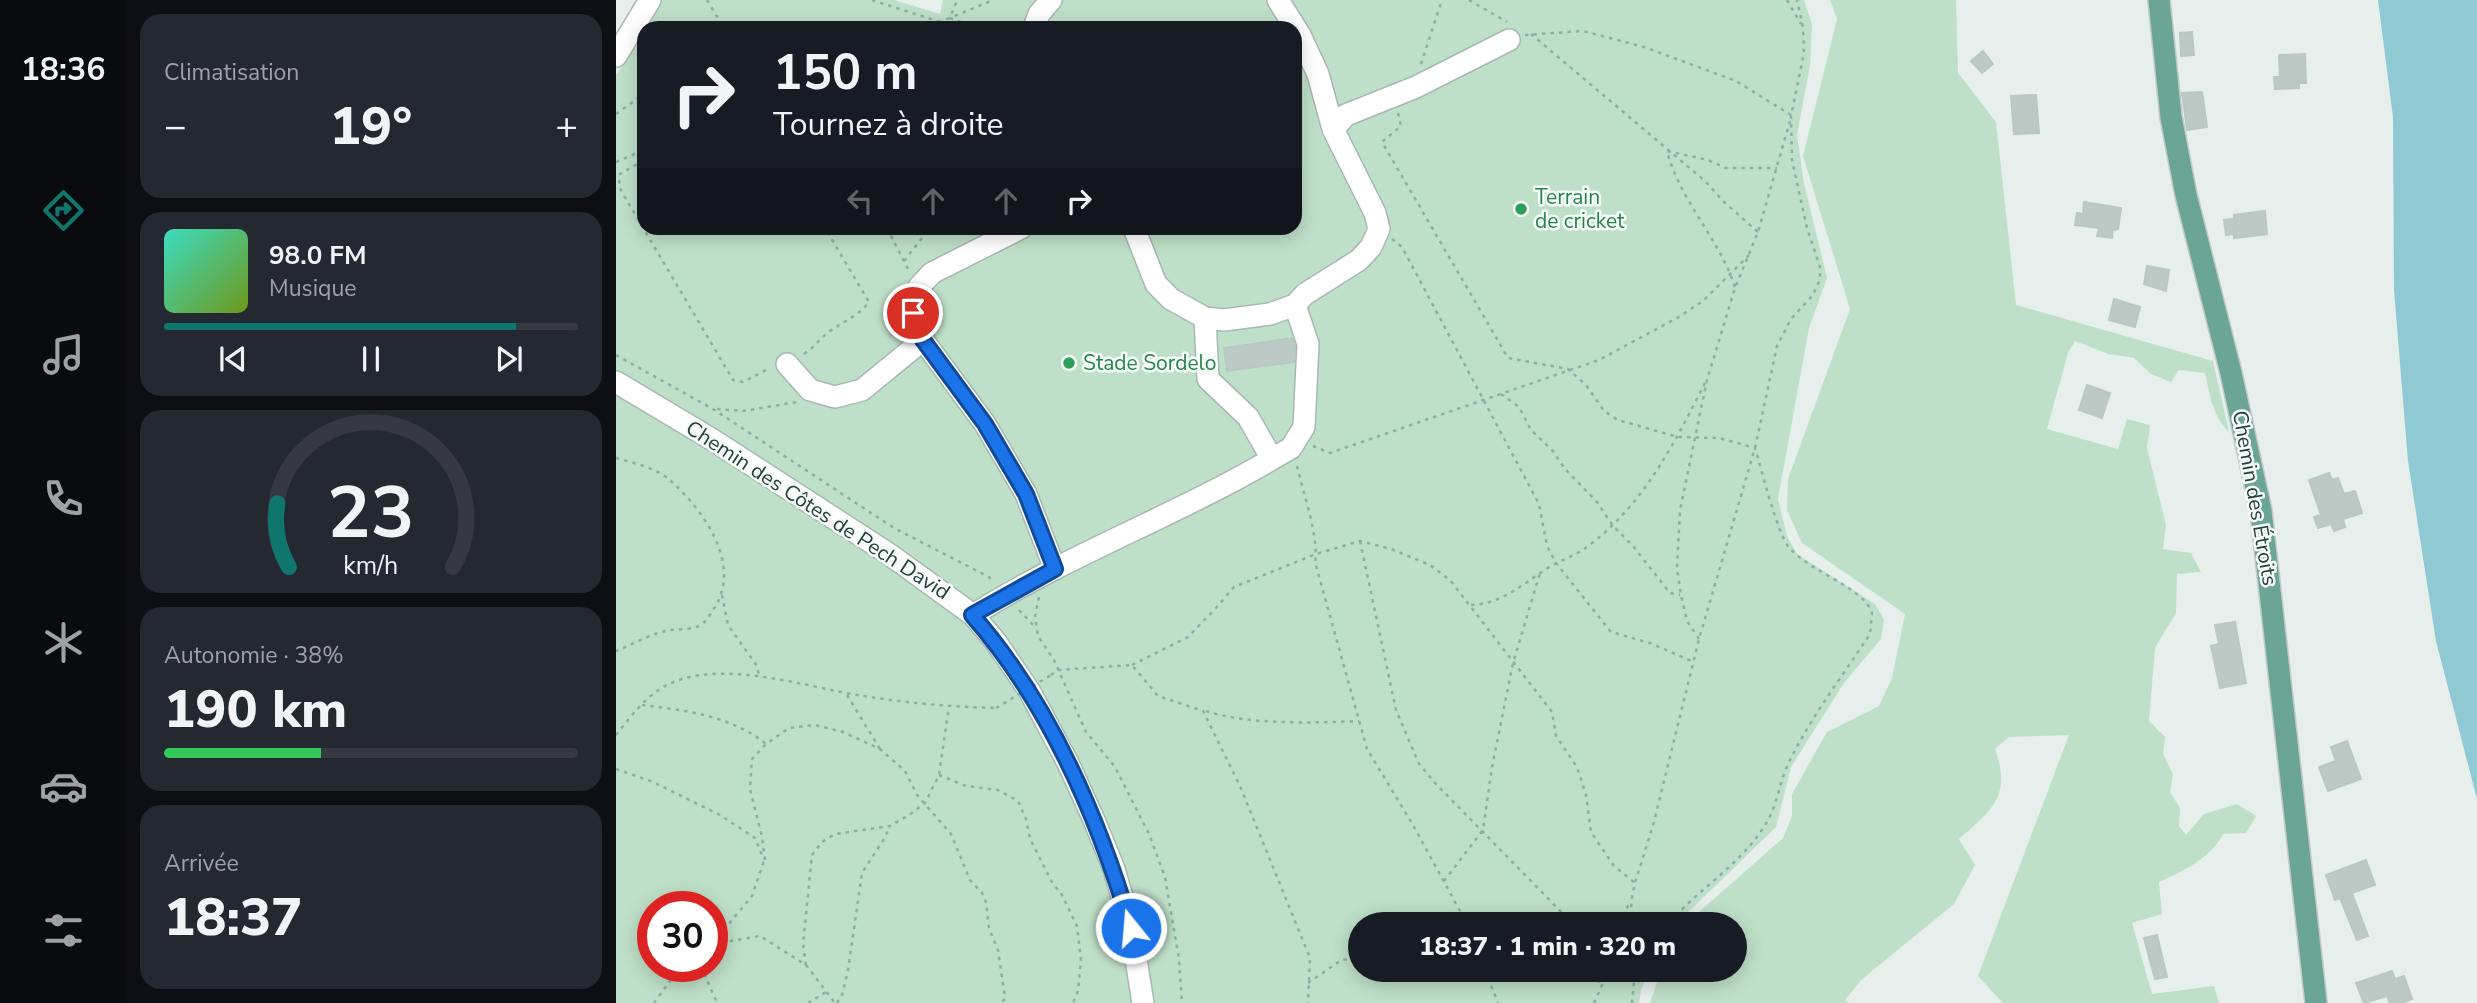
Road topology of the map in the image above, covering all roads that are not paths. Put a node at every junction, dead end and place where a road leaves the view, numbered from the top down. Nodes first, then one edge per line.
1 (650, 0) edge
2 (1051, 0) edge
3 (1278, 0) edge
4 (2159, 0) edge
5 (637, 21) edge
6 (1037, 21) edge
7 (1291, 21) edge
8 (637, 22) edge
9 (1513, 31) road end
10 (1302, 39) edge
11 (616, 57) edge
12 (1333, 129) junction
13 (1007, 235) edge
14 (1137, 235) edge
15 (1296, 305) junction
16 (1205, 318) junction
17 (923, 340) junction
18 (787, 364) road end
19 (616, 382) edge
20 (1272, 458) junction
21 (1046, 574) junction
22 (972, 615) junction
23 (1143, 1003) edge
24 (2316, 1003) edge

1 - 5 street
2 - 6 street
3 - 7 street
4 - 24 main road, Chemin des Étroits
8 - 11 street
9 - 12 street
10 - 12 street
12 - 15 street
13 - 17 street
14 - 16 street
15 - 16 street
15 - 20 street
16 - 20 street
17 - 18 street
17 - 21 street
19 - 22 street, Chemin des Côtes de Pech David
20 - 21 street
21 - 22 street
22 - 23 street, Chemin des Côtes de Pech David

